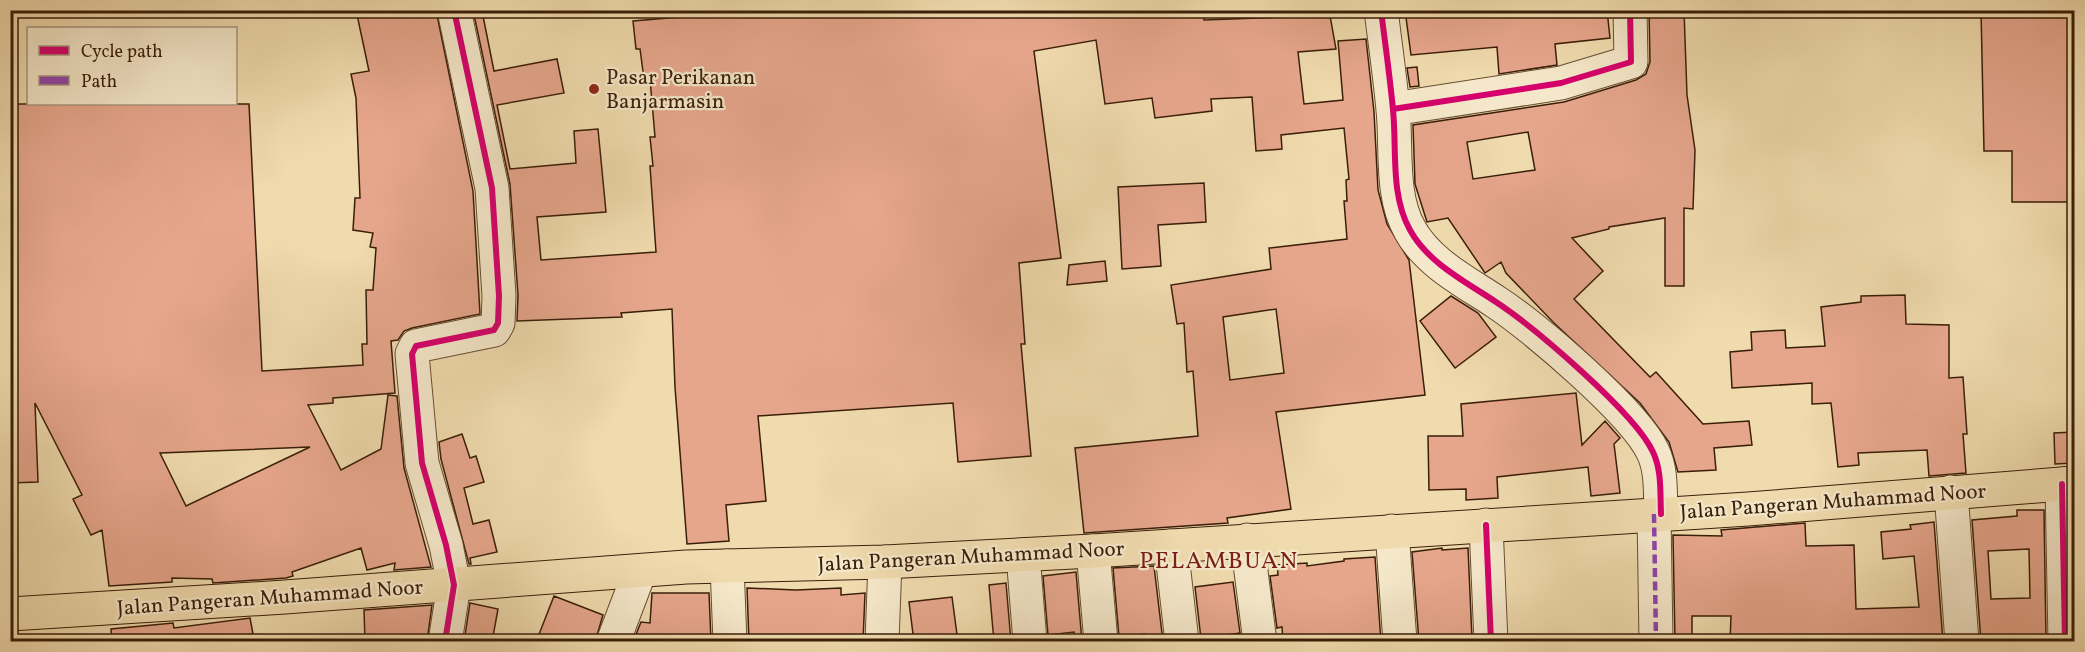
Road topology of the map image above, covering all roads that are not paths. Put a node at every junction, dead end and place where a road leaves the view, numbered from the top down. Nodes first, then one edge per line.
1 (454, 10) edge
2 (1381, 10) edge
3 (1630, 10) edge
4 (1393, 109) junction
5 (2068, 483) edge
6 (1952, 492) junction
7 (1657, 514) junction
8 (1486, 525) junction
9 (1392, 531) junction
10 (1247, 540) junction
11 (1171, 546) junction
12 (1093, 552) junction
13 (1023, 555) junction
14 (885, 562) junction
15 (727, 566) junction
16 (640, 570) junction
17 (454, 585) junction
18 (10, 614) edge
19 (446, 642) edge
20 (613, 642) edge
21 (730, 642) edge
22 (882, 642) edge
23 (1030, 642) edge
24 (1101, 642) edge
25 (1182, 642) edge
26 (1260, 642) edge
27 (1400, 642) edge
28 (1491, 642) edge
29 (1656, 642) edge
30 (1962, 642) edge
31 (2065, 642) edge

1 - 17 street
2 - 4 street
3 - 4 street
4 - 7 street
5 - 6 main road, Jalan Pangeran Muhammad Noor
5 - 31 street
6 - 7 main road, Jalan Pangeran Muhammad Noor
6 - 30 street
7 - 8 main road, Jalan Pangeran Muhammad Noor
7 - 29 street
8 - 9 main road, Jalan Pangeran Muhammad Noor
8 - 28 street
9 - 10 main road, Jalan Pangeran Muhammad Noor
9 - 27 street
10 - 11 main road, Jalan Pangeran Muhammad Noor
10 - 26 street
11 - 12 main road, Jalan Pangeran Muhammad Noor
11 - 25 street
12 - 13 main road, Jalan Pangeran Muhammad Noor
12 - 24 street
13 - 14 main road, Jalan Pangeran Muhammad Noor
13 - 23 street
14 - 15 main road, Jalan Pangeran Muhammad Noor
14 - 22 street
15 - 16 main road, Jalan Pangeran Muhammad Noor
15 - 21 street
16 - 17 main road, Jalan Pangeran Muhammad Noor
16 - 20 street
17 - 18 main road, Jalan Pangeran Muhammad Noor
17 - 19 street

